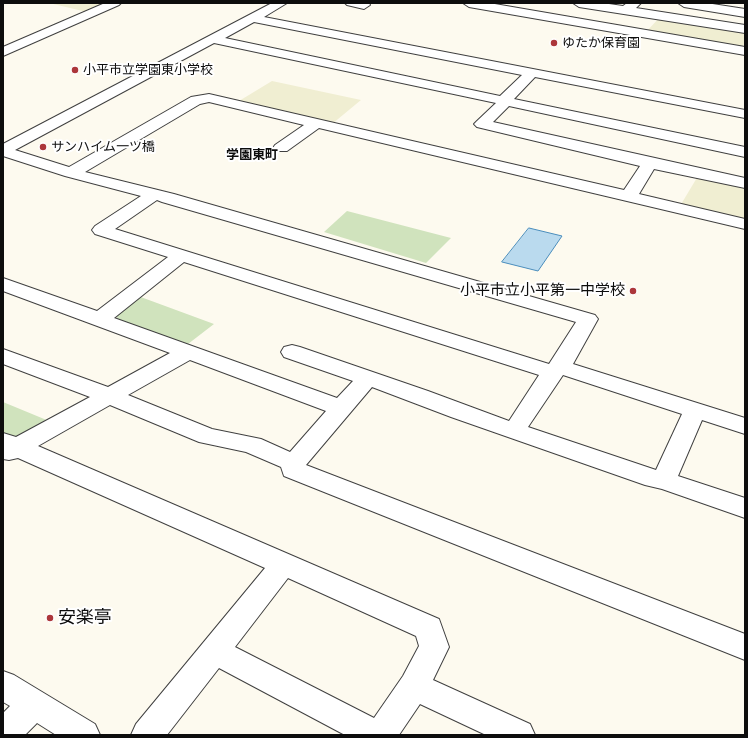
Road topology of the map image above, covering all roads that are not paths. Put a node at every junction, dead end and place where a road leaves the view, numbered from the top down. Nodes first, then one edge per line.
1 (115, 3) edge
2 (281, 3) edge
3 (351, 3) edge
4 (469, 3) edge
5 (580, 3) edge
6 (684, 3) edge
7 (364, 5) dead end
8 (632, 6) edge
9 (745, 13) edge
10 (252, 18) junction
11 (745, 29) edge
12 (212, 39) junction
13 (745, 51) edge
14 (3, 52) edge
15 (532, 73) junction
16 (503, 101) junction
17 (745, 114) edge
18 (317, 122) junction
19 (281, 148) dead end
20 (3, 150) edge
21 (745, 152) edge
22 (650, 163) junction
23 (72, 172) junction
24 (745, 183) edge
25 (154, 195) junction
26 (628, 197) junction
27 (745, 224) edge
28 (182, 255) junction
29 (3, 284) edge
30 (100, 319) junction
31 (188, 352) junction
32 (292, 352) dead end
33 (3, 356) edge
34 (556, 370) junction
35 (368, 378) junction
36 (109, 396) junction
37 (341, 408) junction
38 (695, 410) junction
39 (745, 426) edge
40 (514, 431) junction
41 (8, 448) edge
42 (294, 463) junction
43 (664, 480) junction
44 (745, 508) edge
45 (283, 565) junction
46 (745, 647) edge
47 (214, 651) junction
48 (3, 685) edge
49 (414, 686) junction
50 (34, 704) junction
51 (3, 735) edge
52 (84, 735) edge
53 (146, 735) edge
54 (376, 735) edge
55 (381, 735) edge
56 (519, 735) edge

1 - 14 street
2 - 10 street
3 - 7 street
4 - 13 street
5 - 8 street
6 - 9 street
8 - 11 street
10 - 12 street
10 - 15 street
12 - 16 street
12 - 20 street
15 - 16 street
15 - 17 street
16 - 21 street
16 - 22 street
18 - 19 street
18 - 23 street
18 - 26 street
20 - 23 street
22 - 24 street
22 - 26 street
23 - 25 street
25 - 28 street
25 - 34 street
26 - 27 street
28 - 30 street
28 - 34 street
29 - 30 street
30 - 31 street
31 - 36 street
31 - 37 street
32 - 35 street
33 - 36 street
34 - 38 street
34 - 40 street
35 - 37 street
35 - 40 street
36 - 41 street
36 - 42 street
37 - 42 street
38 - 39 street
38 - 43 street
40 - 43 street
41 - 45 street
42 - 46 street
43 - 44 street
45 - 47 street
45 - 49 street
47 - 53 street
47 - 54 street
48 - 50 street
49 - 55 street
49 - 56 street
50 - 51 street
50 - 52 street

